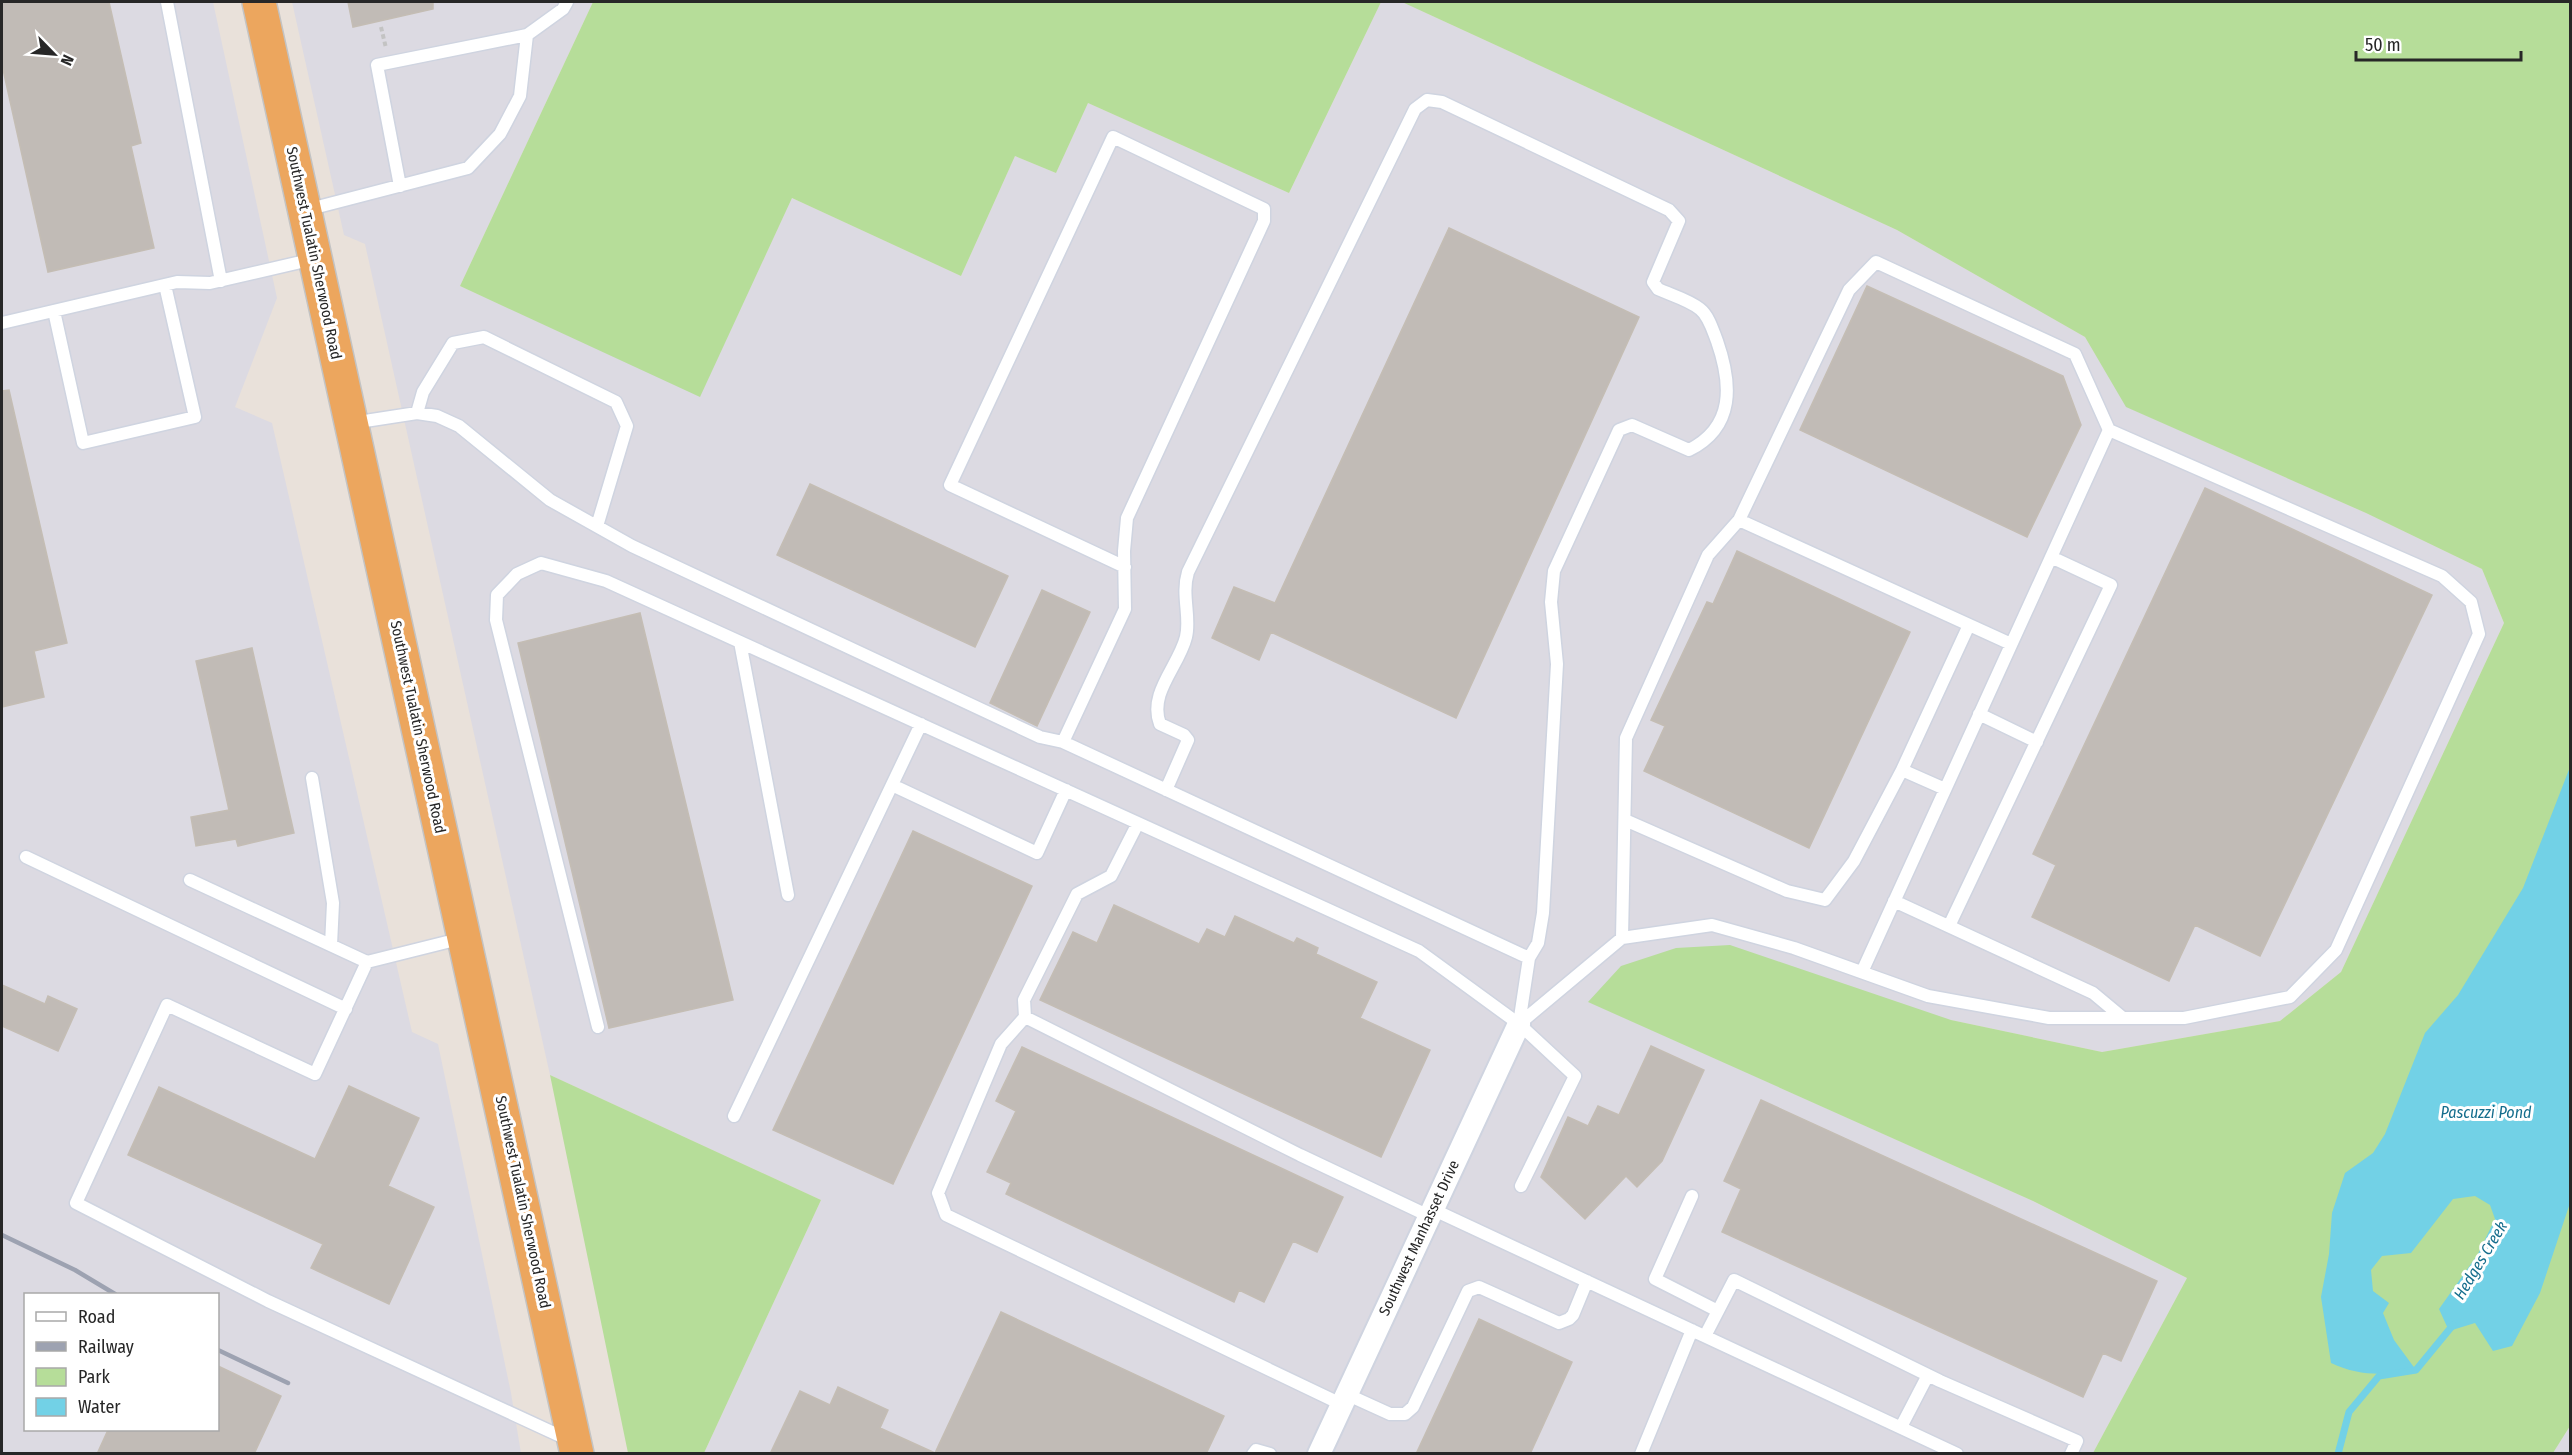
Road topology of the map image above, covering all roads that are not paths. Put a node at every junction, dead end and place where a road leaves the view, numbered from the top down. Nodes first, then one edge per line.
1 (167, 2) edge
2 (259, 2) edge
3 (567, 2) edge
4 (527, 35) junction
5 (400, 186) junction
6 (305, 210) junction
7 (315, 258) junction
8 (221, 280) junction
9 (165, 285) junction
10 (54, 311) junction
11 (2, 323) edge
12 (417, 413) junction
13 (352, 423) junction
14 (2109, 430) junction
15 (1739, 520) junction
16 (597, 526) junction
17 (2051, 557) junction
18 (1125, 567) junction
19 (1969, 625) junction
20 (740, 642) junction
21 (2011, 645) junction
22 (1979, 714) junction
23 (921, 724) junction
24 (1063, 742) junction
25 (2037, 742) junction
26 (1902, 770) junction
27 (312, 778) dead end
28 (892, 785) junction
29 (1945, 789) junction
30 (1066, 790) junction
31 (1166, 790) junction
32 (1625, 820) junction
33 (1138, 823) junction
34 (26, 857) dead end
35 (190, 880) dead end
36 (788, 895) dead end
37 (1894, 901) junction
38 (1949, 926) junction
39 (465, 938) junction
40 (1622, 938) junction
41 (330, 945) junction
42 (1529, 958) junction
43 (367, 962) junction
44 (1862, 972) junction
45 (346, 1009) junction
46 (1025, 1017) junction
47 (2123, 1018) junction
48 (1519, 1024) junction
49 (598, 1027) dead end
50 (734, 1116) dead end
51 (1521, 1186) dead end
52 (1692, 1196) dead end
53 (1431, 1213) junction
54 (1587, 1281) junction
55 (1718, 1311) junction
56 (1692, 1330) junction
57 (1705, 1336) junction
58 (1928, 1375) junction
59 (1344, 1399) junction
60 (1901, 1427) junction
61 (576, 1448) edge
62 (1252, 1454) edge
63 (1270, 1454) edge
64 (1318, 1454) edge
65 (1641, 1454) edge
66 (1957, 1454) edge
67 (2071, 1454) edge

1 - 8 lane
2 - 6 highway, Southwest Tualatin Sherwood Road
3 - 4 lane
4 - 5 lane
4 - 5 lane
5 - 6 lane
6 - 7 highway, Southwest Tualatin Sherwood Road
7 - 8 lane
7 - 13 highway, Southwest Tualatin Sherwood Road
8 - 9 lane
9 - 10 lane
9 - 10 lane
10 - 11 lane
12 - 13 lane
12 - 16 lane
12 - 16 lane
13 - 39 highway, Southwest Tualatin Sherwood Road
14 - 15 lane
14 - 17 lane
14 - 47 lane
15 - 19 lane
15 - 32 lane
16 - 24 lane
17 - 21 lane
17 - 25 lane
18 - 18 lane
18 - 24 lane
19 - 21 lane
19 - 26 lane
20 - 23 lane
20 - 36 lane
20 - 49 lane
21 - 22 lane
22 - 25 lane
22 - 29 lane
23 - 28 lane
23 - 30 lane
24 - 31 lane
25 - 38 lane
26 - 29 lane
26 - 32 lane
27 - 41 lane
28 - 30 lane
28 - 50 lane
29 - 37 lane
30 - 33 lane
31 - 42 lane
31 - 42 lane
32 - 40 lane
33 - 46 lane
33 - 48 lane
34 - 45 lane
35 - 41 lane
37 - 38 lane
37 - 44 lane
38 - 47 lane
39 - 43 lane
39 - 61 highway, Southwest Tualatin Sherwood Road
40 - 44 lane
40 - 48 lane
41 - 43 lane
42 - 48 lane
43 - 45 lane
44 - 47 lane
45 - 61 lane
46 - 53 lane
46 - 59 lane
48 - 51 lane
48 - 53 street, Southwest Manhasset Drive
52 - 55 lane
53 - 54 lane
53 - 59 street, Southwest Manhasset Drive
54 - 56 lane
54 - 59 lane
55 - 57 lane
55 - 58 lane
56 - 57 lane
56 - 65 lane
57 - 60 lane
58 - 60 lane
58 - 67 lane
59 - 64 street, Southwest Manhasset Drive
60 - 66 lane
62 - 63 lane

